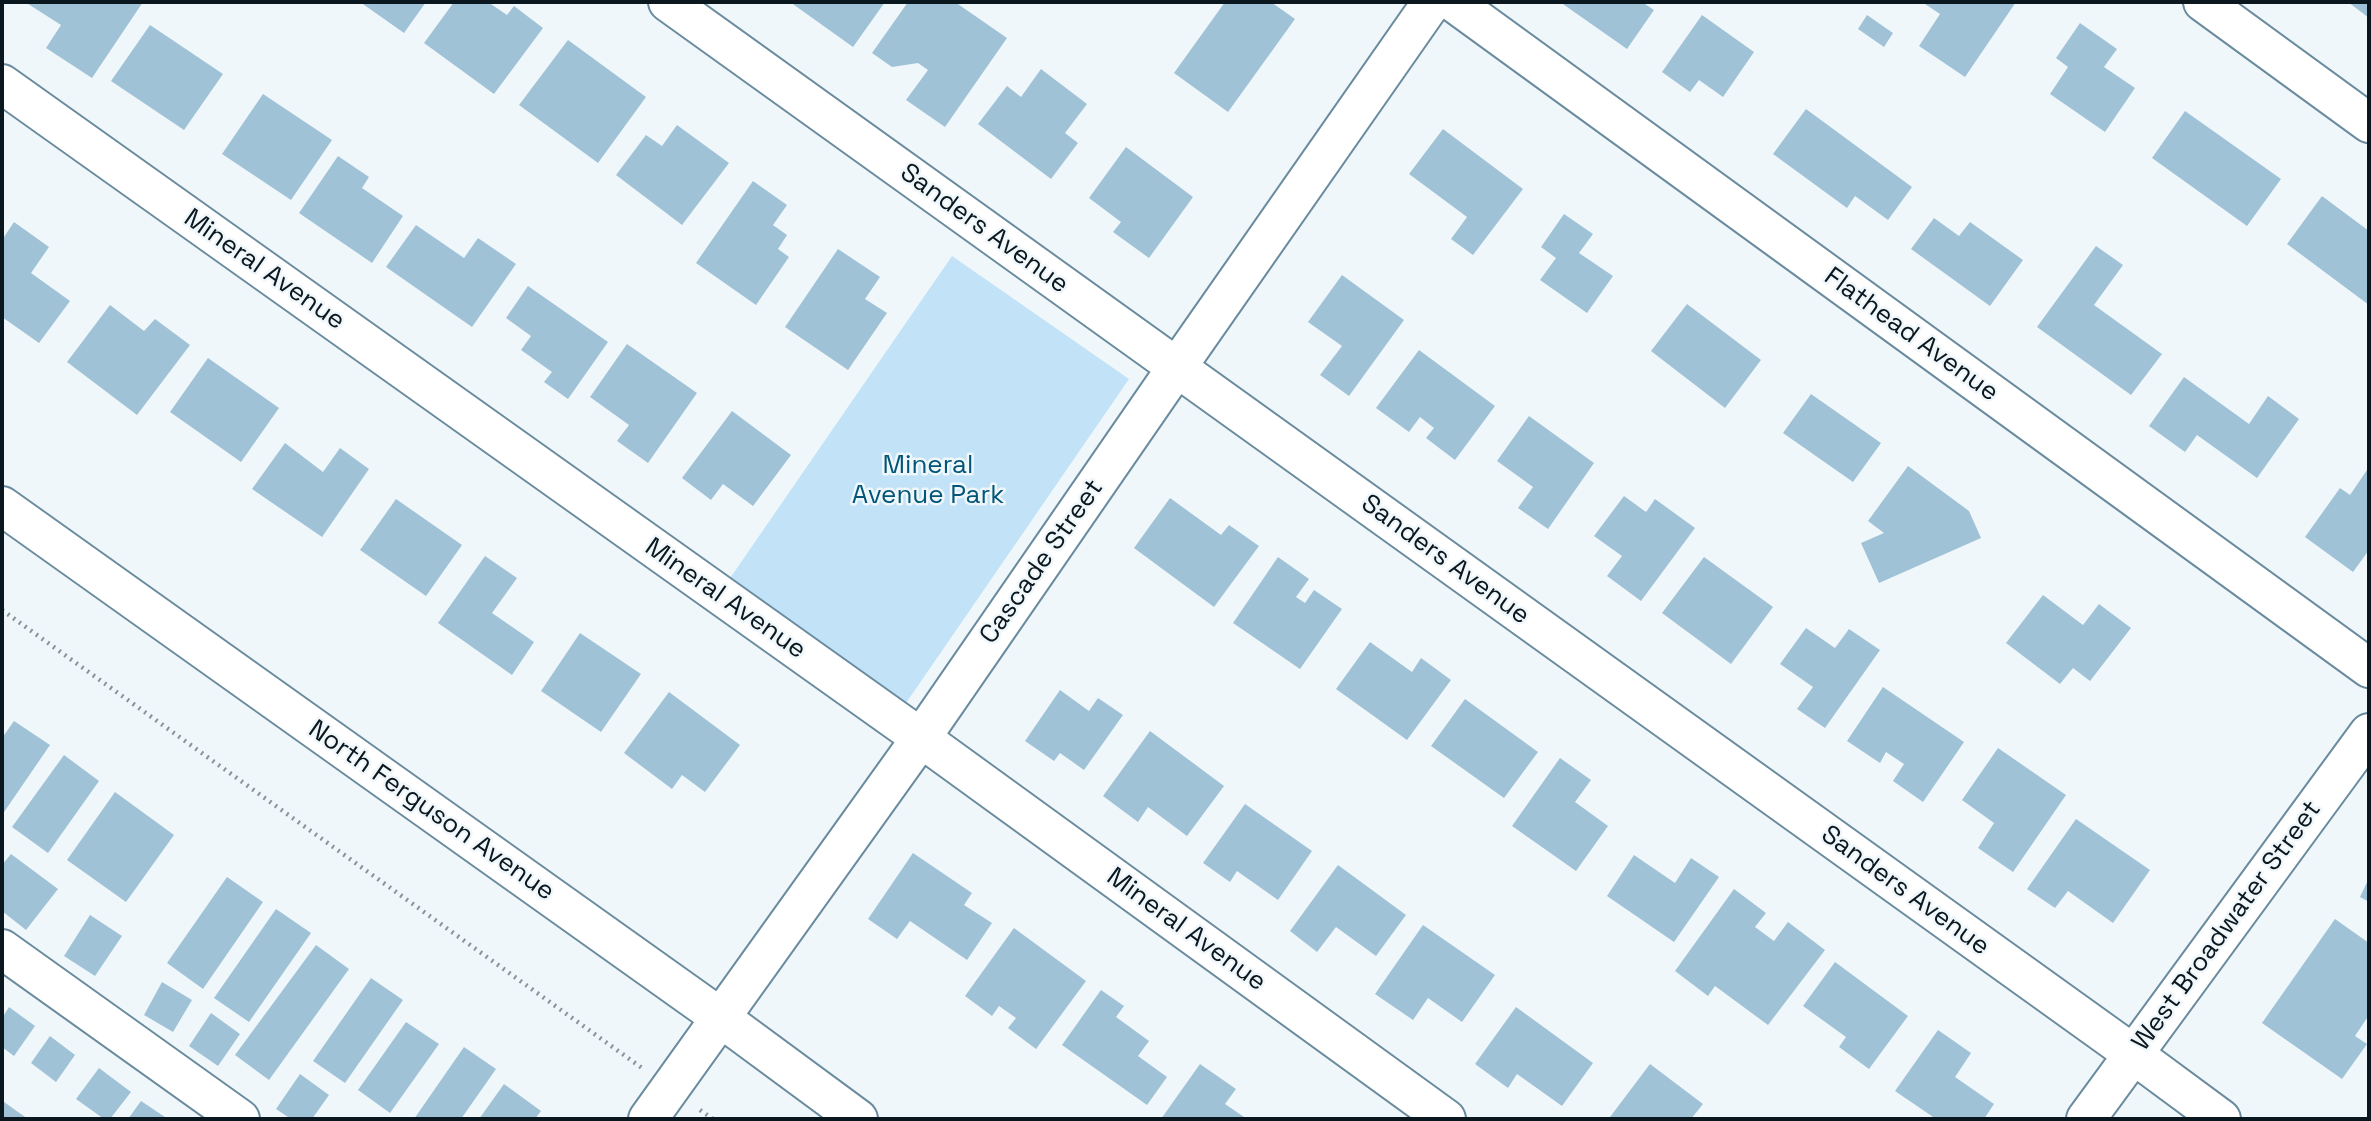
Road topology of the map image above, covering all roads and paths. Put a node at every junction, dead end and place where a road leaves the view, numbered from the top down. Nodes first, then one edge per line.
1 (668, 2) edge
2 (1432, 2) edge
3 (1453, 2) edge
4 (2203, 2) edge
5 (2, 84) edge
6 (2369, 123) edge
7 (1177, 367) junction
8 (2, 506) edge
9 (2, 610) edge
10 (2369, 668) edge
11 (2369, 733) edge
12 (921, 738) junction
13 (2, 949) edge
14 (721, 1018) junction
15 (2133, 1054) junction
16 (670, 1088) junction
17 (240, 1119) edge
18 (648, 1119) edge
19 (713, 1119) edge
20 (858, 1119) edge
21 (1446, 1119) edge
22 (2086, 1119) edge
23 (2221, 1119) edge

1 - 7 street, Sanders Avenue
2 - 7 street, Cascade Street
3 - 10 street, Flathead Avenue
4 - 6 street
5 - 12 street, Mineral Avenue
7 - 12 street, Cascade Street
7 - 15 street, Sanders Avenue
8 - 14 street, North Ferguson Avenue
9 - 16 path
11 - 15 street, West Broadwater Street
12 - 14 street, Cascade Street
12 - 21 street, Mineral Avenue
13 - 17 street
14 - 16 street, Cascade Street
14 - 20 street, North Ferguson Avenue
15 - 22 street, West Broadwater Street
15 - 23 street, Sanders Avenue
16 - 18 street, Cascade Street
16 - 19 path

